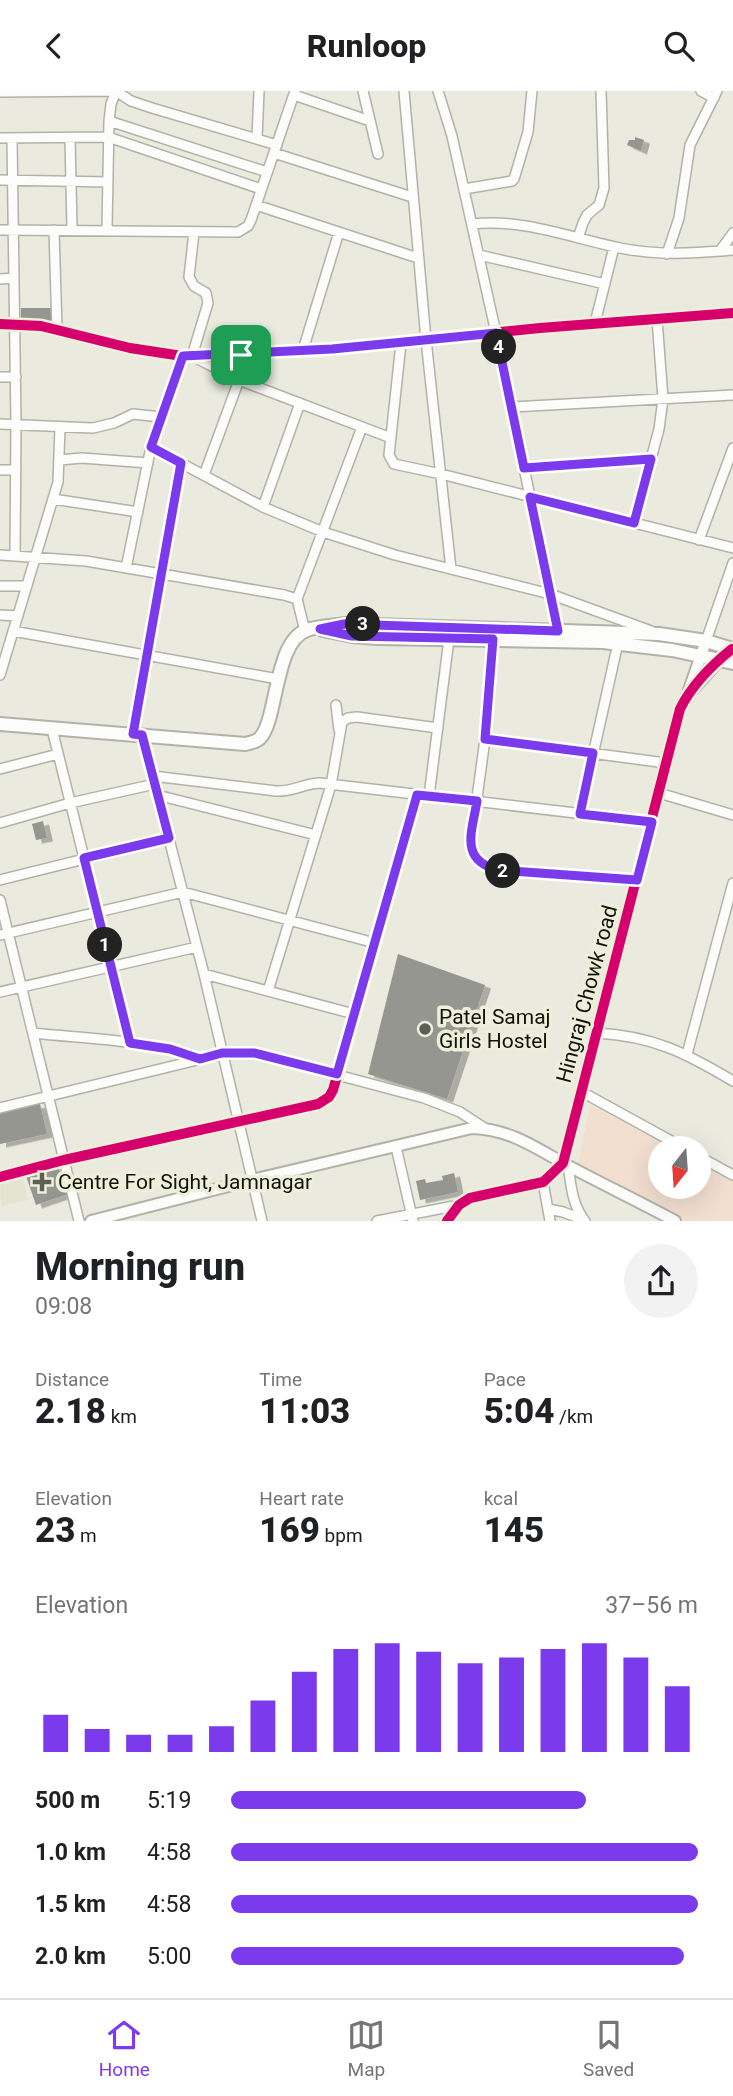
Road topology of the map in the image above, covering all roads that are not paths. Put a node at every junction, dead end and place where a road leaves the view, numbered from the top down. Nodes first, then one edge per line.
1 (116, 91) edge
2 (259, 91) edge
3 (363, 91) edge
4 (404, 91) edge
5 (438, 91) edge
6 (532, 91) edge
7 (601, 91) edge
8 (701, 91) edge
9 (0, 92) edge
10 (295, 93) edge
11 (716, 94) edge
12 (109, 121) junction
13 (370, 121) junction
14 (108, 137) junction
15 (0, 138) edge
16 (12, 138) junction
17 (70, 138) junction
18 (257, 139) junction
19 (275, 149) junction
20 (378, 154) dead end
21 (267, 172) junction
22 (0, 180) edge
23 (12, 180) junction
24 (71, 182) junction
25 (108, 182) junction
26 (261, 189) junction
27 (464, 189) junction
28 (412, 197) junction
29 (256, 205) junction
30 (472, 224) junction
31 (72, 229) junction
32 (107, 229) junction
33 (0, 230) edge
34 (13, 230) junction
35 (54, 230) junction
36 (194, 232) junction
37 (340, 232) junction
38 (733, 233) edge
39 (578, 238) junction
40 (614, 247) junction
41 (733, 250) edge
42 (720, 251) junction
43 (667, 254) junction
44 (479, 255) junction
45 (418, 258) junction
46 (14, 278) junction
47 (0, 279) edge
48 (605, 284) junction
49 (733, 313) edge
50 (657, 319) junction
51 (595, 323) junction
52 (0, 324) edge
53 (15, 324) junction
54 (57, 329) junction
55 (496, 333) junction
56 (426, 340) junction
57 (401, 343) junction
58 (303, 350) junction
59 (187, 356) junction
60 (0, 377) edge
61 (16, 377) junction
62 (239, 380) junction
63 (733, 395) edge
64 (663, 399) junction
65 (300, 404) junction
66 (512, 407) junction
67 (160, 417) junction
68 (0, 424) edge
69 (16, 424) junction
70 (60, 427) junction
71 (362, 427) junction
72 (391, 438) junction
73 (151, 447) junction
74 (733, 448) edge
75 (651, 459) junction
76 (59, 460) junction
77 (148, 463) junction
78 (181, 463) junction
79 (524, 468) junction
80 (0, 470) edge
81 (16, 470) junction
82 (441, 474) junction
83 (204, 475) junction
84 (530, 497) junction
85 (53, 499) junction
86 (263, 507) junction
87 (138, 512) junction
88 (634, 523) junction
89 (323, 532) junction
90 (699, 540) junction
91 (733, 548) edge
92 (0, 555) edge
93 (15, 555) junction
94 (36, 557) junction
95 (733, 562) edge
96 (126, 568) junction
97 (451, 569) junction
98 (160, 574) junction
99 (0, 586) edge
100 (27, 586) junction
101 (550, 594) junction
102 (297, 599) junction
103 (0, 615) edge
104 (18, 615) junction
105 (320, 629) junction
106 (13, 631) junction
107 (305, 631) junction
108 (558, 631) junction
109 (659, 634) junction
110 (449, 639) junction
111 (493, 639) junction
112 (706, 641) junction
113 (618, 643) junction
114 (733, 649) edge
115 (145, 655) junction
116 (700, 657) junction
117 (718, 660) junction
118 (733, 663) edge
119 (0, 675) edge
120 (278, 679) junction
121 (687, 696) junction
122 (335, 705) dead end
123 (0, 724) edge
124 (438, 727) junction
125 (52, 729) junction
126 (339, 730) junction
127 (138, 734) junction
128 (485, 739) junction
129 (593, 753) junction
130 (58, 754) junction
131 (666, 763) junction
132 (0, 769) edge
133 (154, 780) junction
134 (331, 785) junction
135 (659, 793) junction
136 (157, 795) junction
137 (417, 795) junction
138 (429, 796) junction
139 (477, 801) junction
140 (70, 803) junction
141 (580, 814) junction
142 (733, 815) edge
143 (652, 822) junction
144 (0, 823) edge
145 (316, 835) junction
146 (169, 838) junction
147 (84, 858) junction
148 (0, 880) edge
149 (637, 880) junction
150 (733, 883) edge
151 (183, 892) junction
152 (0, 900) edge
153 (97, 912) junction
154 (290, 919) junction
155 (4, 934) edge
156 (374, 943) junction
157 (197, 947) junction
158 (111, 966) junction
159 (204, 974) junction
160 (21, 987) junction
161 (268, 991) junction
162 (0, 992) edge
163 (354, 1014) junction
164 (33, 1033) junction
165 (597, 1033) junction
166 (130, 1043) junction
167 (222, 1053) junction
168 (687, 1054) junction
169 (200, 1059) junction
170 (337, 1074) junction
171 (733, 1081) edge
172 (582, 1092) junction
173 (48, 1097) junction
174 (0, 1108) edge
175 (238, 1120) junction
176 (486, 1129) junction
177 (662, 1136) edge
178 (396, 1147) junction
179 (64, 1160) junction
180 (711, 1163) edge
181 (566, 1164) junction
182 (733, 1175) edge
183 (0, 1177) edge
184 (252, 1180) junction
185 (544, 1182) junction
186 (459, 1205) junction
187 (548, 1209) junction
188 (412, 1217) edge
189 (79, 1221) edge
190 (91, 1221) edge
191 (262, 1221) edge
192 (377, 1221) edge
193 (447, 1221) edge
194 (550, 1221) edge
195 (584, 1221) edge
196 (675, 1221) edge

1 - 9 street
1 - 12 street
1 - 18 street
2 - 18 street
3 - 13 street
4 - 28 street
5 - 27 street
6 - 27 street
7 - 39 street
8 - 11 street
10 - 13 street
10 - 19 street
11 - 43 street
12 - 14 street
12 - 21 street
13 - 20 street
14 - 17 street
14 - 25 street
14 - 26 street
15 - 16 street
16 - 17 street
16 - 23 street
17 - 24 street
18 - 19 street
19 - 21 street
19 - 28 street
21 - 26 street
22 - 23 street
23 - 24 street
23 - 34 street
24 - 25 street
24 - 31 street
25 - 32 street
26 - 29 street
27 - 30 street
28 - 45 street
29 - 36 street
29 - 37 street
30 - 39 street
30 - 44 street
31 - 32 street
31 - 35 street
32 - 36 street
33 - 34 street
34 - 35 street
34 - 46 street
35 - 54 street
36 - 59 street
37 - 45 street
37 - 58 street
38 - 42 street
39 - 40 street
40 - 43 street
40 - 48 street
41 - 42 street
42 - 43 street
44 - 48 street
44 - 55 street
45 - 56 street
46 - 47 street
46 - 53 street
48 - 51 street
49 - 50 street
50 - 51 street
50 - 64 street
51 - 55 street
52 - 53 street
53 - 54 street
53 - 61 street
54 - 59 street
55 - 56 street
55 - 66 street
56 - 57 street
56 - 82 street
57 - 58 street
57 - 72 street
58 - 59 street
59 - 62 street
59 - 67 street
60 - 61 street
61 - 69 street
62 - 65 street
62 - 83 street
63 - 64 street
64 - 66 street
64 - 75 street
65 - 71 street
65 - 86 street
66 - 79 street
67 - 70 street
67 - 73 street
68 - 69 street
69 - 70 street
69 - 81 street
70 - 76 street
71 - 72 street
71 - 89 street
72 - 82 street
73 - 77 street
73 - 78 street
74 - 90 street
75 - 79 street
75 - 88 street
76 - 77 street
76 - 85 street
77 - 87 street
78 - 83 street
78 - 98 street
79 - 84 street
80 - 81 street
81 - 93 street
82 - 84 street
82 - 97 street
83 - 86 street
84 - 88 street
84 - 101 street
85 - 87 street
85 - 94 street
86 - 89 street
87 - 96 street
88 - 90 street
89 - 97 street
89 - 102 street
90 - 91 street
92 - 93 street
93 - 94 street
94 - 96 street
94 - 100 street
95 - 112 street
96 - 98 street
97 - 101 street
98 - 102 street
98 - 115 street
99 - 100 street
100 - 104 street
101 - 108 street
101 - 109 street
102 - 107 street
103 - 104 street
104 - 106 street
105 - 107 main road
105 - 108 main road
105 - 110 main road
106 - 115 street
106 - 119 street
107 - 120 main road
108 - 109 main road
109 - 112 main road
110 - 111 main road
110 - 124 street
111 - 113 main road
111 - 128 street
112 - 114 main road
112 - 116 street
113 - 116 main road
113 - 129 street
114 - 117 street, Hingraj Chowk road
115 - 120 street
115 - 127 street
116 - 117 main road
116 - 121 street
117 - 118 main road
117 - 121 street, Hingraj Chowk road
120 - 127 main road
121 - 131 street, Hingraj Chowk road
122 - 126 street
123 - 125 main road
124 - 126 street
124 - 138 street
125 - 127 main road
125 - 130 street
126 - 134 street
127 - 133 street
128 - 129 street
128 - 139 street
129 - 131 street
129 - 141 street
130 - 132 street
130 - 140 street
131 - 135 street, Hingraj Chowk road
133 - 134 street
133 - 136 street
133 - 140 street
134 - 137 street
134 - 145 street
135 - 142 street
135 - 143 street, Hingraj Chowk road
136 - 145 street
136 - 146 street
137 - 138 street
137 - 156 street
138 - 139 street
139 - 141 street
139 - 149 street
140 - 144 street
140 - 147 street
141 - 143 street
143 - 149 street, Hingraj Chowk road
145 - 154 street
146 - 147 street
146 - 151 street
147 - 148 street
147 - 153 street
149 - 165 street, Hingraj Chowk road
150 - 168 street
151 - 153 street
151 - 154 street
151 - 157 street
152 - 155 street
153 - 155 street
153 - 158 street
154 - 156 street
154 - 161 street
155 - 160 street
156 - 163 street
157 - 158 street
157 - 159 street
158 - 160 street
158 - 166 street
159 - 161 street
159 - 167 street
160 - 162 street
160 - 164 street
161 - 163 street
163 - 170 street
164 - 166 street
164 - 173 street
165 - 168 street
165 - 172 street, Hingraj Chowk road
166 - 169 street
167 - 169 street
167 - 170 street
167 - 175 street
168 - 171 street
169 - 173 street
170 - 175 street
170 - 176 street
172 - 177 street
172 - 181 street, Hingraj Chowk road
173 - 174 street
173 - 179 street
175 - 179 street
175 - 184 street
176 - 178 street
176 - 181 street
178 - 184 street
178 - 188 street
179 - 183 street
179 - 189 street
180 - 182 street
181 - 185 street
181 - 195 street
181 - 196 street
184 - 190 street
184 - 191 street
185 - 186 street
185 - 187 street
186 - 188 street
186 - 193 street
187 - 194 street
187 - 195 street
188 - 192 street

